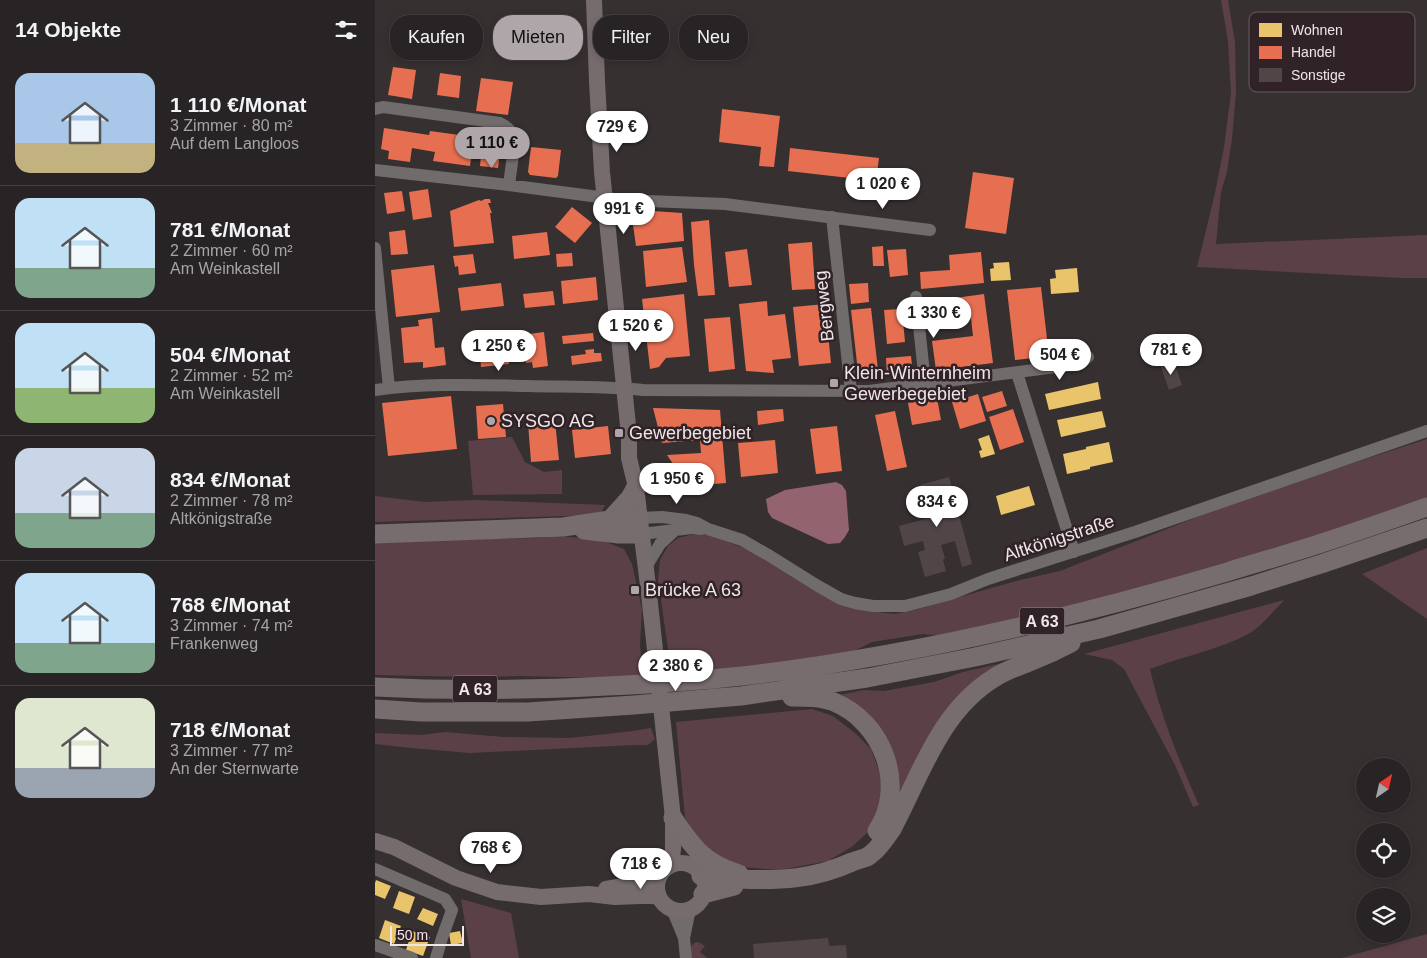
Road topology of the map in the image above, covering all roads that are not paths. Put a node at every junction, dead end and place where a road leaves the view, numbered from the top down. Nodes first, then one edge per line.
1 (594, 0) edge
2 (375, 109) edge
3 (375, 170) edge
4 (509, 185) junction
5 (605, 198) junction
6 (832, 217) junction
7 (930, 230) dead end
8 (375, 248) edge
9 (916, 297) dead end
10 (1088, 357) dead end
11 (1017, 373) junction
12 (925, 383) junction
13 (389, 388) junction
14 (625, 389) junction
15 (375, 390) edge
16 (851, 391) junction
17 (1427, 431) edge
18 (636, 487) junction
19 (1427, 507) edge
20 (610, 520) junction
21 (640, 526) junction
22 (563, 527) junction
23 (1427, 528) edge
24 (708, 529) junction
25 (675, 530) junction
26 (375, 534) edge
27 (1074, 552) junction
28 (645, 567) junction
29 (1099, 629) junction
30 (375, 686) edge
31 (741, 696) junction
32 (375, 709) edge
33 (673, 818) junction
34 (375, 841) edge
35 (855, 861) junction
36 (670, 866) junction
37 (375, 869) edge
38 (697, 878) junction
39 (658, 880) junction
40 (757, 880) junction
41 (589, 894) junction
42 (659, 897) junction
43 (672, 909) junction
44 (690, 909) junction
45 (684, 938) junction
46 (375, 944) edge
47 (412, 958) edge
48 (436, 958) edge
49 (686, 958) edge

1 - 5 main road
2 - 4 street
3 - 4 street
4 - 5 street
5 - 6 street
5 - 14 main road
6 - 7 street
6 - 16 street, Bergweg
8 - 13 street
9 - 12 street
10 - 11 street
11 - 12 street
11 - 27 street
12 - 16 street
13 - 14 street
13 - 15 street
14 - 16 street
14 - 18 main road
17 - 27 street, Altkönigstraße
18 - 20 highway
18 - 21 main road
19 - 30 highway, A 63
20 - 21 highway
20 - 22 highway
21 - 22 highway
21 - 24 street, Altkönigstraße
21 - 25 street, Altkönigstraße
21 - 28 main road
22 - 26 highway
23 - 29 highway, A 63
24 - 25 street, Altkönigstraße
24 - 27 street, Altkönigstraße
25 - 28 street
28 - 33 main road
29 - 31 highway, A 63
29 - 35 highway
31 - 32 highway, A 63
31 - 35 highway
33 - 36 main road
33 - 38 main road
33 - 40 highway
34 - 41 main road
35 - 40 highway
36 - 38 main road
36 - 39 main road
37 - 48 street
38 - 40 highway
38 - 44 main road
39 - 41 main road
39 - 42 main road
41 - 42 main road
42 - 43 main road
43 - 44 main road
43 - 45 street
44 - 45 street
45 - 49 street
46 - 47 street

